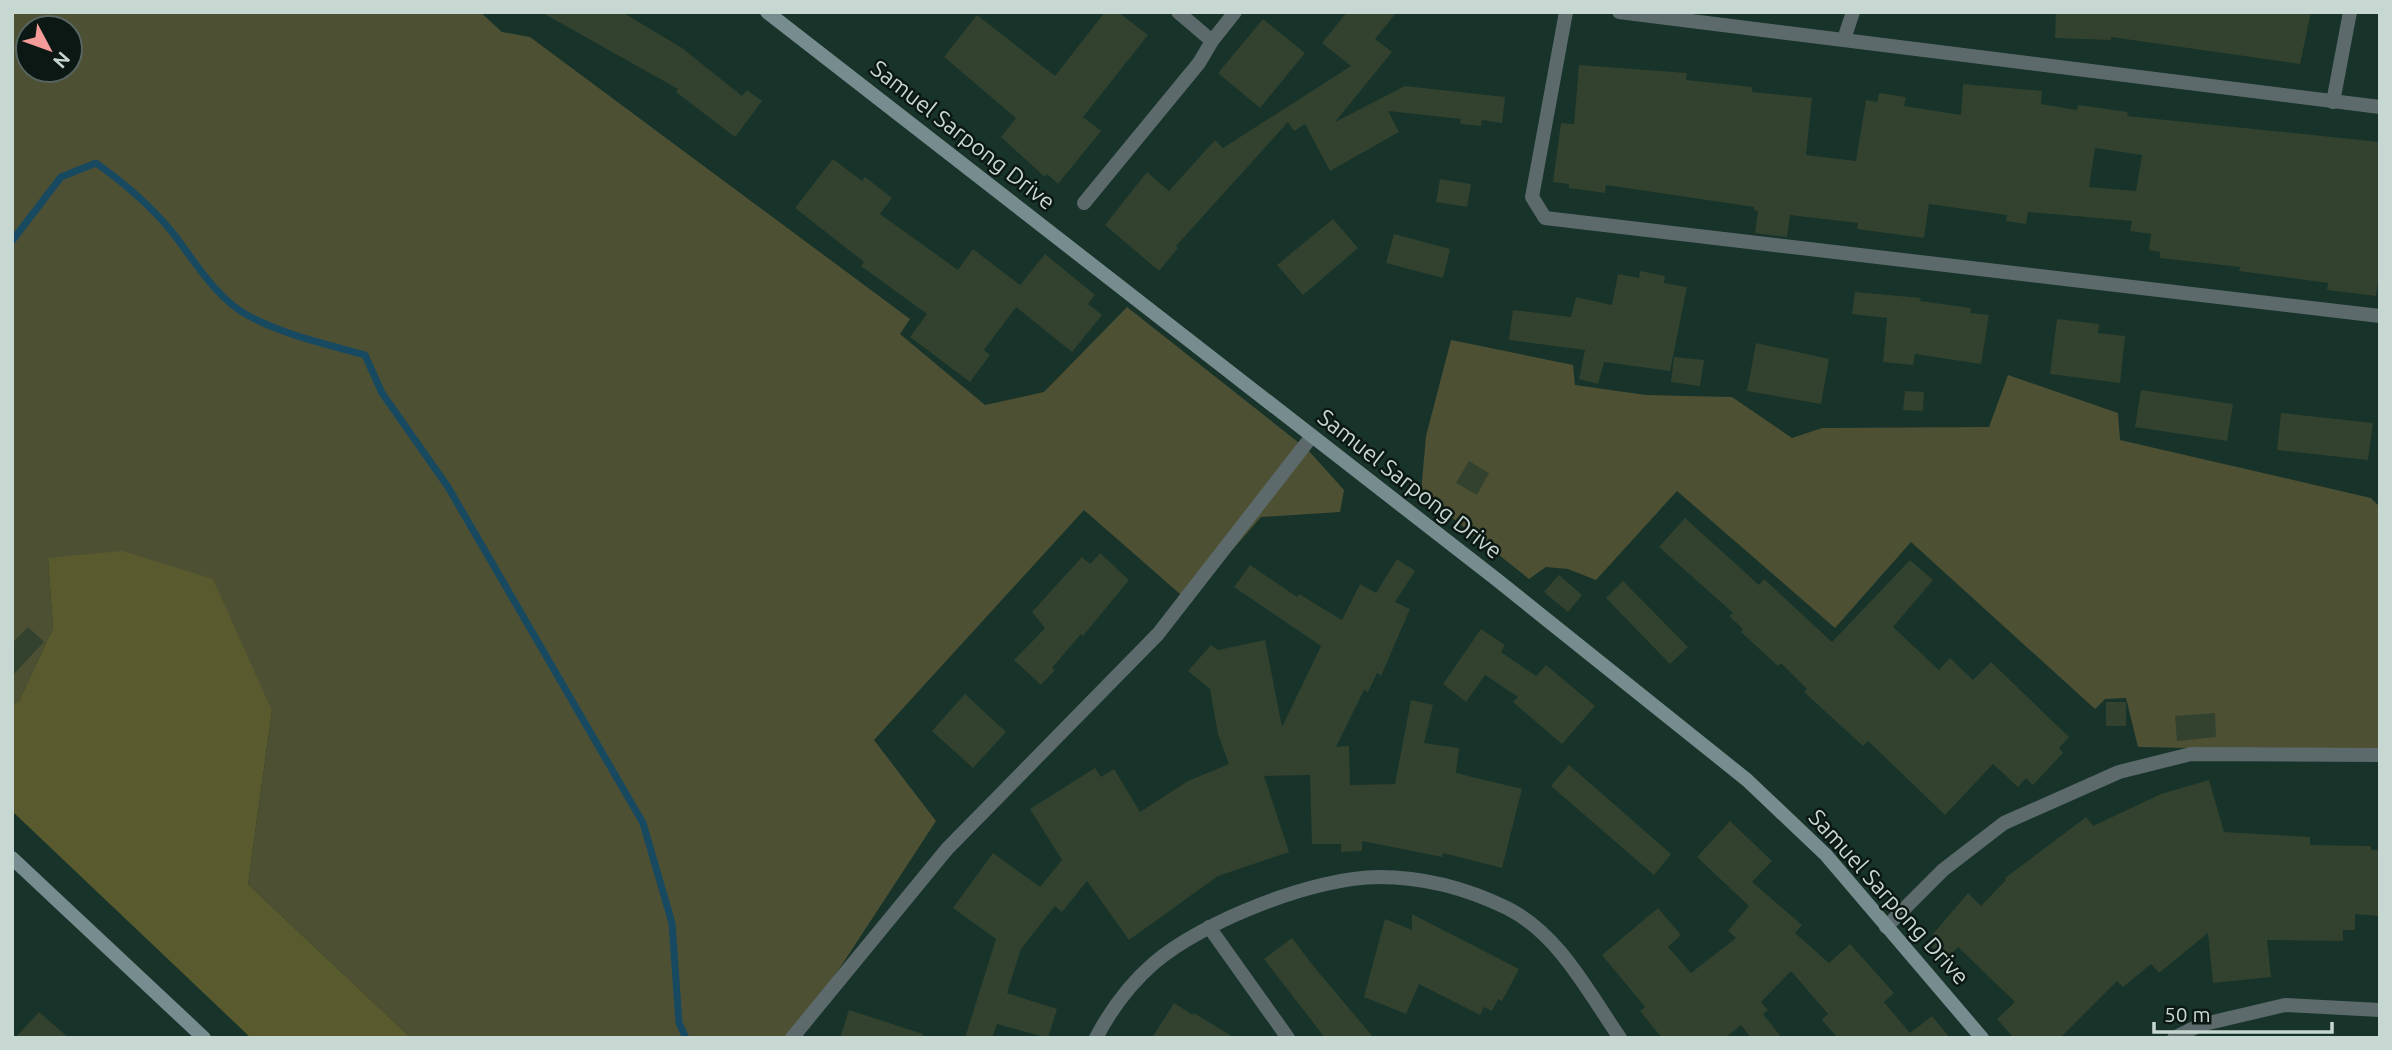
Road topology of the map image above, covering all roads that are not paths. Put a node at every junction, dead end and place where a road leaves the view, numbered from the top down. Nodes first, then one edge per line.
1 (767, 12) edge
2 (1178, 12) edge
3 (1235, 12) edge
4 (1566, 12) edge
5 (1619, 12) edge
6 (1853, 12) edge
7 (2350, 12) edge
8 (1844, 39) junction
9 (1212, 41) junction
10 (2333, 102) junction
11 (2380, 107) edge
12 (1084, 203) dead end
13 (2380, 316) edge
14 (1312, 436) junction
15 (2380, 755) edge
16 (12, 858) edge
17 (1209, 927) junction
18 (1886, 927) junction
19 (2380, 1010) edge
20 (204, 1038) edge
21 (792, 1038) edge
22 (1096, 1038) edge
23 (1287, 1038) edge
24 (1620, 1038) edge
25 (1982, 1038) edge
26 (2174, 1038) edge

1 - 14 street, Samuel Sarpong Drive
2 - 9 street
3 - 9 street
4 - 13 street
5 - 8 street
6 - 8 street
7 - 10 street
8 - 10 street
9 - 12 street
10 - 11 street
14 - 18 street, Samuel Sarpong Drive
14 - 21 street
15 - 18 street
16 - 20 street
17 - 22 street
17 - 23 street
17 - 24 street
18 - 25 street, Samuel Sarpong Drive
19 - 26 street

